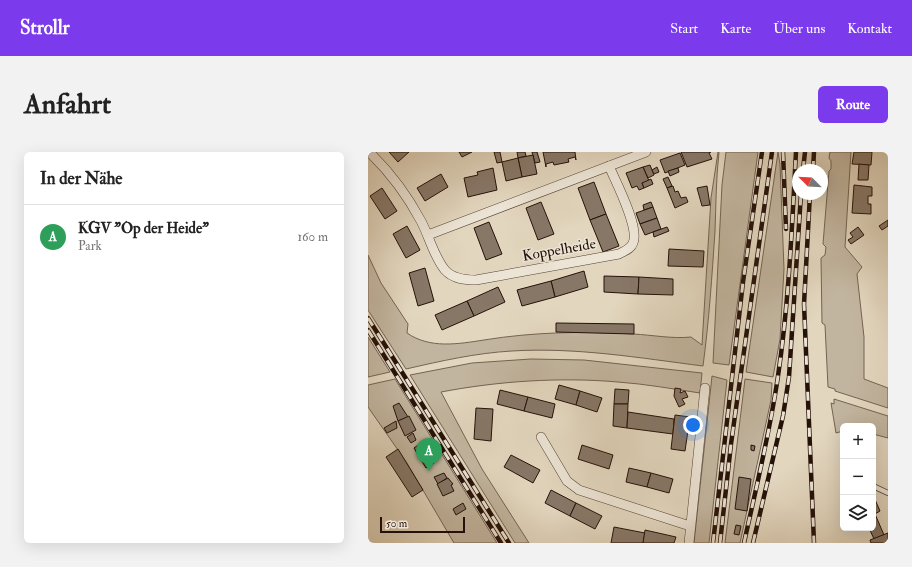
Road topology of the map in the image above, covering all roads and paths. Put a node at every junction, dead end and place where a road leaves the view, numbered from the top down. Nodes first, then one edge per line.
1 (369, 152) edge
2 (646, 152) edge
3 (609, 166) junction
4 (428, 235) junction
5 (706, 388) dead end
6 (541, 437) dead end
7 (876, 487) edge
8 (888, 493) edge
9 (690, 526) junction
10 (689, 543) edge

1 - 4 street, Koppelheide
2 - 3 street
3 - 4 street
3 - 4 street, Koppelheide
5 - 9 street
6 - 9 street
7 - 8 lane
9 - 10 street

